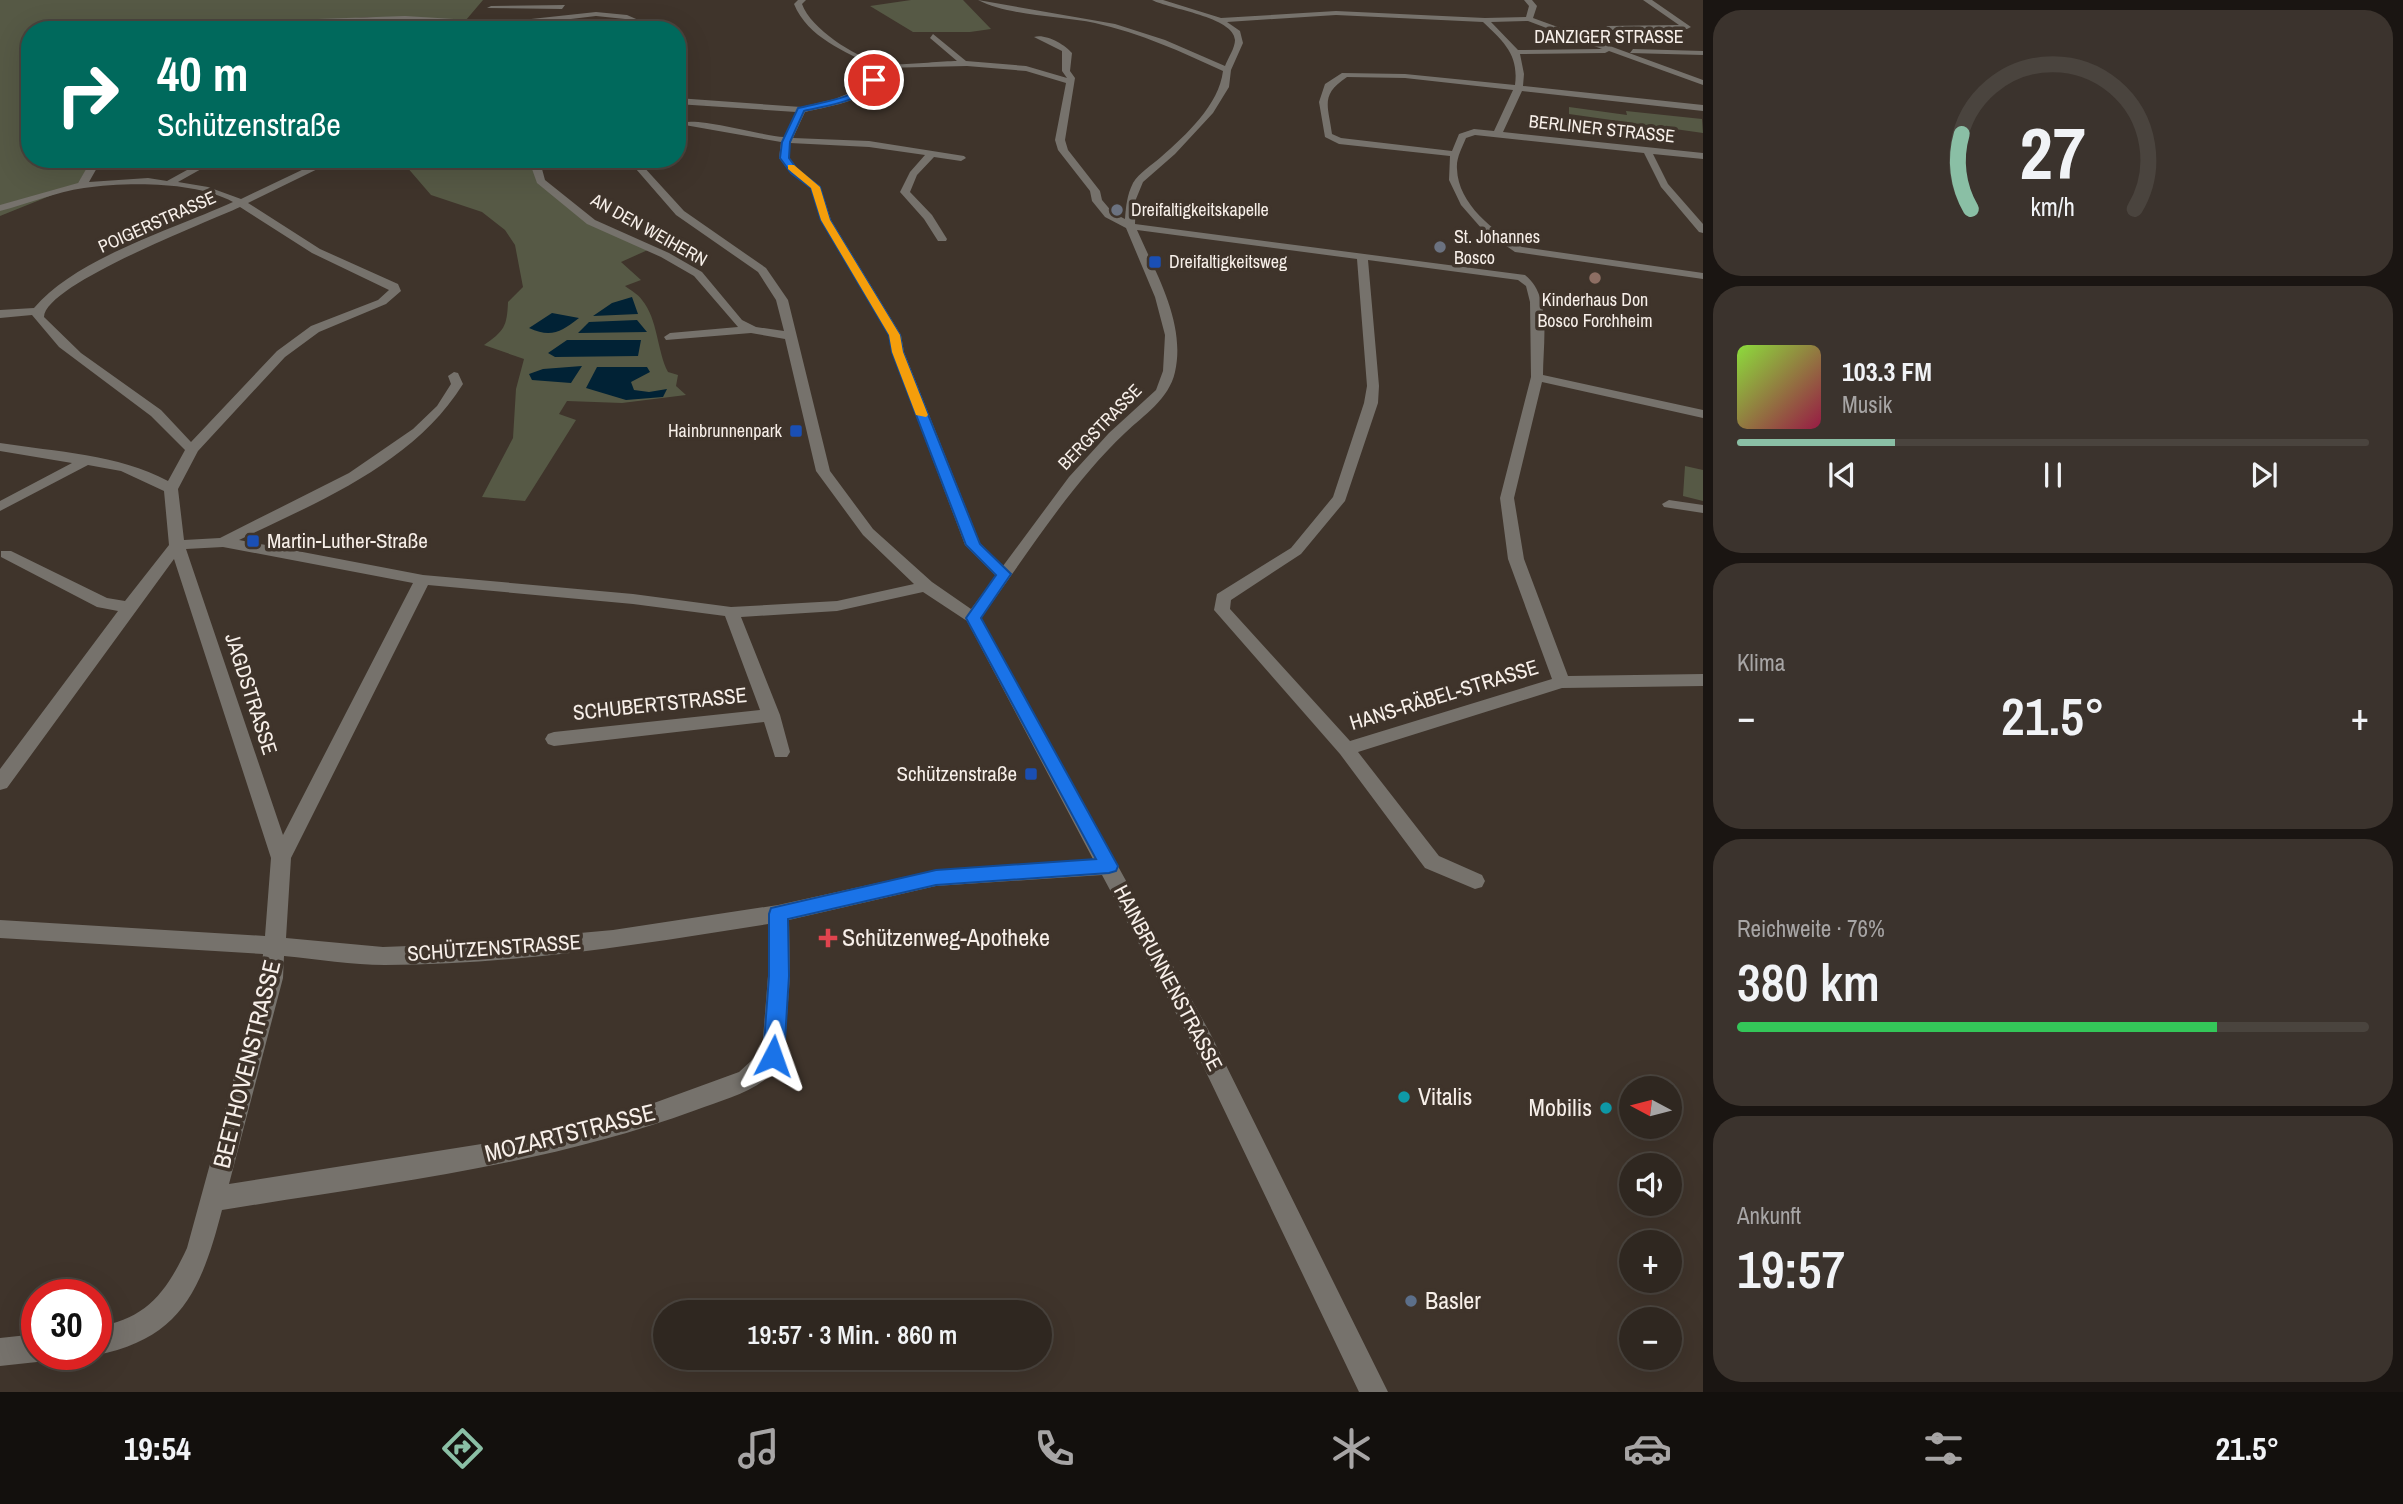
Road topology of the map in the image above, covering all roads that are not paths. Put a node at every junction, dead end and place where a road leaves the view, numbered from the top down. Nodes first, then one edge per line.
1 (802, 0) edge
2 (978, 0) edge
3 (1156, 0) edge
4 (1528, 0) edge
5 (1647, 0) edge
6 (567, 4) edge
7 (491, 8) dead end
8 (570, 16) junction
9 (371, 18) junction
10 (1529, 19) junction
11 (1221, 20) junction
12 (1485, 20) junction
13 (309, 21) edge
14 (369, 21) edge
15 (418, 21) edge
16 (543, 21) edge
17 (636, 21) edge
18 (1607, 28) dead end
19 (933, 36) dead end
20 (1038, 37) dead end
21 (1617, 51) junction
22 (1516, 52) junction
23 (1703, 53) edge
24 (965, 64) junction
25 (879, 66) junction
26 (1227, 70) junction
27 (1066, 71) junction
28 (1051, 74) junction
29 (1070, 82) junction
30 (1703, 83) edge
31 (1518, 88) junction
32 (686, 102) edge
33 (1703, 108) edge
34 (801, 110) junction
35 (686, 124) edge
36 (1498, 133) junction
37 (786, 142) junction
38 (1647, 150) junction
39 (1456, 154) junction
40 (931, 155) junction
41 (1703, 156) edge
42 (961, 158) dead end
43 (92, 168) edge
44 (198, 168) edge
45 (314, 168) edge
46 (537, 168) edge
47 (640, 168) edge
48 (170, 183) junction
49 (82, 185) junction
50 (45, 196) junction
51 (240, 203) junction
52 (0, 208) edge
53 (0, 217) edge
54 (1130, 226) junction
55 (1703, 230) edge
56 (942, 239) dead end
57 (1519, 250) junction
58 (1541, 256) junction
59 (1362, 257) junction
60 (1524, 272) junction
61 (1703, 276) edge
62 (38, 312) junction
63 (0, 314) edge
64 (753, 330) junction
65 (789, 336) junction
66 (670, 337) dead end
67 (454, 376) dead end
68 (1537, 377) junction
69 (1703, 414) edge
70 (0, 447) edge
71 (192, 449) junction
72 (86, 461) junction
73 (171, 489) junction
74 (1669, 504) dead end
75 (0, 507) edge
76 (1703, 509) edge
77 (223, 542) junction
78 (177, 545) junction
79 (6, 554) dead end
80 (1003, 574) junction
81 (423, 580) junction
82 (926, 586) junction
83 (129, 607) junction
84 (731, 612) junction
85 (973, 618) junction
86 (1703, 680) edge
87 (1562, 682) junction
88 (771, 715) junction
89 (554, 739) dead end
90 (1346, 749) junction
91 (781, 752) dead end
92 (0, 783) edge
93 (281, 858) junction
94 (1109, 866) junction
95 (1475, 881) dead end
96 (778, 914) junction
97 (0, 929) edge
98 (276, 948) junction
99 (213, 1199) junction
100 (112, 1337) edge
101 (21, 1350) edge
102 (0, 1352) edge
103 (1374, 1392) edge

1 - 25 street
2 - 26 street
3 - 11 street
4 - 10 street
5 - 18 street
6 - 7 street
6 - 8 street
8 - 16 street
8 - 17 street
9 - 13 street
9 - 14 street
9 - 15 street
10 - 12 street
10 - 21 street
11 - 12 street
11 - 26 street
12 - 22 street
19 - 24 street
20 - 27 street
21 - 22 street, DANZIGER STRASSE
21 - 23 street, DANZIGER STRASSE
21 - 30 street
22 - 31 street
24 - 25 street
24 - 28 street
25 - 34 street
26 - 54 street
27 - 28 street
27 - 29 street
28 - 29 street
29 - 54 street
31 - 33 street
31 - 36 street
31 - 39 street
32 - 34 street
34 - 37 street
35 - 37 street
36 - 38 street, BERLINER STRASSE
36 - 39 street, BERLINER STRASSE
37 - 40 street
37 - 80 street
38 - 41 street, BERLINER STRASSE
38 - 55 street
39 - 57 street
40 - 42 street
40 - 56 street
43 - 49 street
44 - 48 street
45 - 51 street, POIGERSTRASSE
46 - 64 street, AN DEN WEIHERN
47 - 65 street, HAINBRUNNENSTRASSE
48 - 49 street
48 - 51 street
49 - 50 street
50 - 52 street
50 - 53 street
51 - 62 street, POIGERSTRASSE
51 - 71 street
54 - 59 street
54 - 80 street, BERGSTRASSE
57 - 58 street
57 - 60 street
58 - 60 street
58 - 61 street
59 - 60 street
59 - 90 street
60 - 68 street
62 - 63 street
62 - 71 street
64 - 65 street, AN DEN WEIHERN
64 - 66 street, AN DEN WEIHERN
65 - 82 street, HAINBRUNNENSTRASSE
67 - 77 street
68 - 69 street
68 - 87 street
70 - 72 street
71 - 73 street
72 - 73 street
72 - 75 street
73 - 78 street, JAGDSTRASSE
74 - 76 street
77 - 78 street
77 - 81 street
78 - 83 street
78 - 93 street, JAGDSTRASSE
79 - 83 street
80 - 85 street, BERGSTRASSE
81 - 84 street
81 - 93 street, BEETHOVENSTRASSE
82 - 84 street
82 - 85 street, HAINBRUNNENSTRASSE
83 - 92 street
84 - 88 street, SCHUBERTSTRASSE
85 - 94 street, HAINBRUNNENSTRASSE
86 - 87 street, HANS-RÄBEL-STRASSE
87 - 90 street, HANS-RÄBEL-STRASSE
88 - 89 street, SCHUBERTSTRASSE
88 - 91 street, SCHUBERTSTRASSE
90 - 95 street, HANS-RÄBEL-STRASSE
93 - 98 street, BEETHOVENSTRASSE
94 - 96 street, SCHÜTZENSTRASSE
94 - 103 street, HAINBRUNNENSTRASSE
96 - 98 street, SCHÜTZENSTRASSE
96 - 99 street, MOZARTSTRASSE
97 - 98 street, SCHÜTZENSTRASSE
98 - 99 street, BEETHOVENSTRASSE
99 - 100 street, BEETHOVENSTRASSE
101 - 102 street

